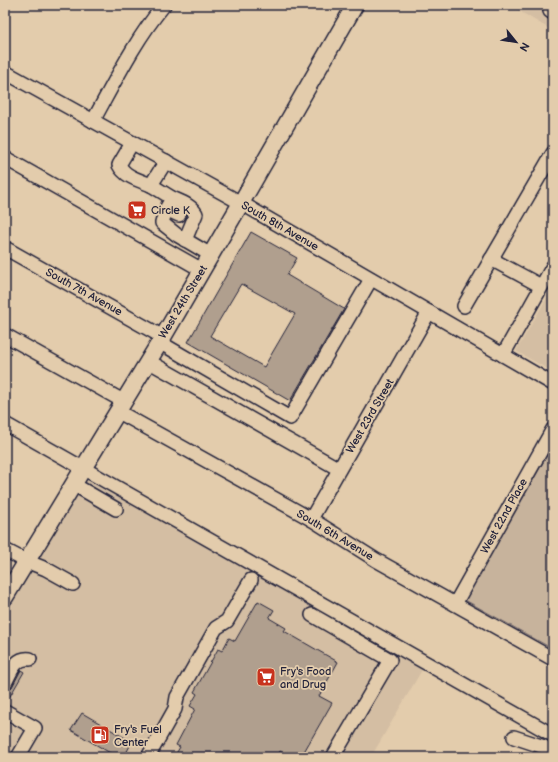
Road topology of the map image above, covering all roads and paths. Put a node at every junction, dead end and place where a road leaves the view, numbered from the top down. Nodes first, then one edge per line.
1 (164, 5) edge
2 (355, 5) edge
3 (553, 5) edge
4 (553, 13) edge
5 (5, 72) edge
6 (93, 121) junction
7 (132, 143) junction
8 (553, 153) edge
9 (5, 158) edge
10 (166, 161) junction
11 (151, 185) junction
12 (169, 203) junction
13 (241, 203) junction
14 (185, 240) junction
15 (5, 248) edge
16 (211, 255) junction
17 (491, 259) junction
18 (553, 266) edge
19 (202, 270) junction
20 (371, 279) junction
21 (541, 286) junction
22 (464, 306) dead end
23 (429, 312) junction
24 (5, 335) edge
25 (161, 339) junction
26 (503, 355) junction
27 (148, 361) junction
28 (553, 384) edge
29 (120, 406) junction
30 (5, 424) edge
31 (553, 429) edge
32 (82, 468) junction
33 (339, 469) junction
34 (72, 484) junction
35 (116, 509) dead end
36 (311, 519) junction
37 (5, 550) edge
38 (26, 561) junction
39 (251, 580) dead end
40 (73, 584) dead end
41 (5, 597) edge
42 (455, 604) junction
43 (312, 615) dead end
44 (30, 659) dead end
45 (553, 659) edge
46 (5, 683) edge
47 (5, 711) edge
48 (553, 735) edge
49 (514, 737) dead end
50 (553, 752) edge
51 (18, 757) edge
52 (148, 757) edge
53 (333, 757) edge

1 - 6 street
2 - 13 main road, West 24th Street
3 - 4 street
5 - 6 street, South 8th Avenue
6 - 7 street, South 8th Avenue
7 - 10 street, South 8th Avenue
7 - 11 street
8 - 17 street
9 - 19 street
10 - 11 street
10 - 13 street, South 8th Avenue
11 - 12 street
12 - 14 street
12 - 14 street
13 - 16 main road, West 24th Street
13 - 20 street, South 8th Avenue
14 - 16 street
15 - 25 street, South 7th Avenue
16 - 19 main road, West 24th Street
17 - 21 street
17 - 22 street
18 - 21 street
19 - 25 main road, West 24th Street
20 - 23 street, South 8th Avenue
20 - 25 street, South 7th Avenue
21 - 26 street
23 - 26 street, South 8th Avenue
23 - 33 street, West 23rd Street
24 - 29 street, South 6th Avenue
25 - 27 main road, West 24th Street
26 - 28 street, South 8th Avenue
27 - 29 main road, West 24th Street
27 - 33 street
29 - 32 main road, West 24th Street
29 - 36 street, South 6th Avenue
30 - 32 street
31 - 42 street, West 22nd Place
32 - 34 main road, West 24th Street
32 - 48 street
33 - 36 street, West 23rd Street
34 - 35 street
34 - 38 main road, West 24th Street
36 - 42 street, South 6th Avenue
37 - 38 street
38 - 40 street
38 - 41 main road, West 24th Street
39 - 52 street
42 - 45 street, South 6th Avenue
43 - 53 street
44 - 46 street
47 - 51 street
49 - 50 street

